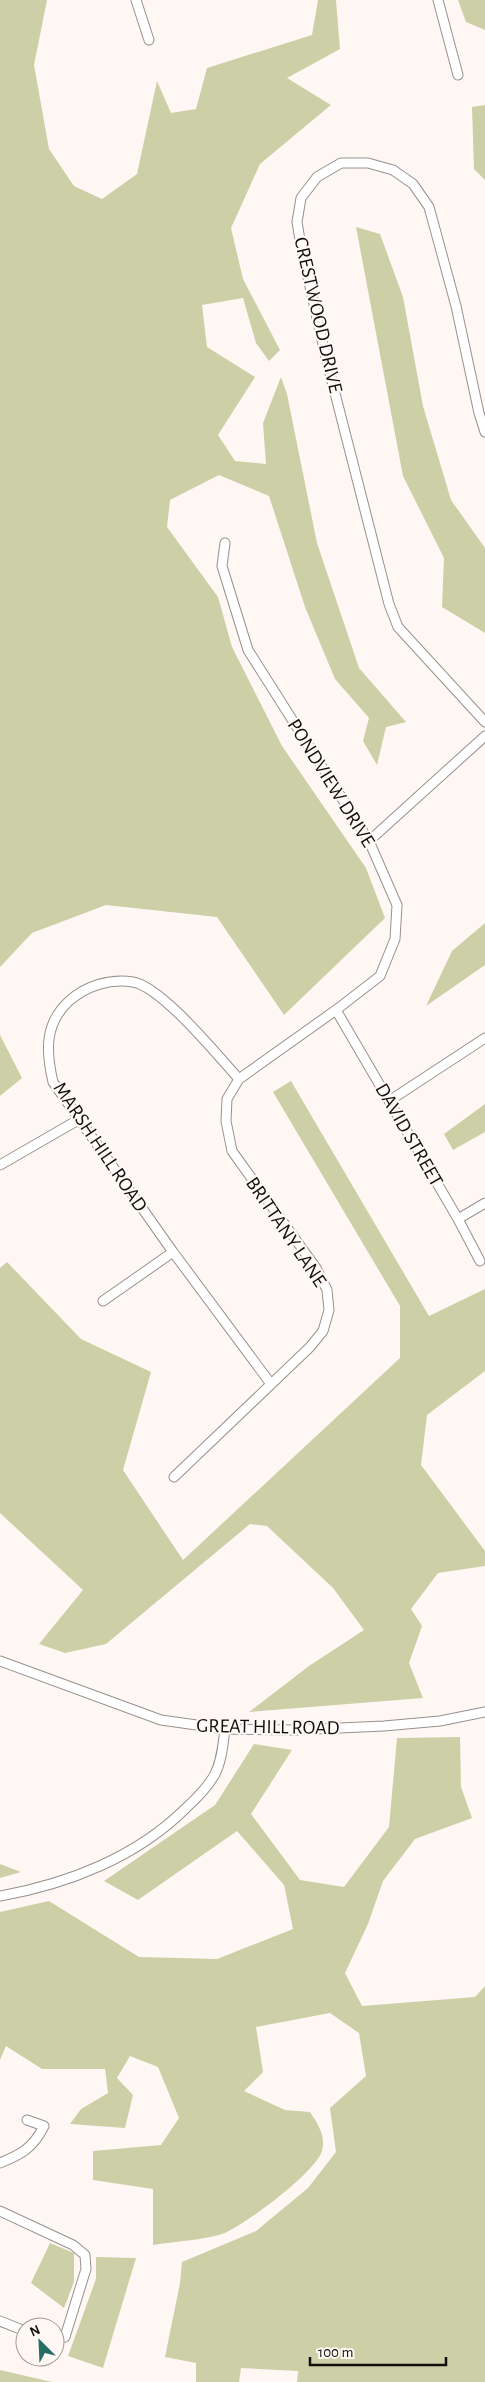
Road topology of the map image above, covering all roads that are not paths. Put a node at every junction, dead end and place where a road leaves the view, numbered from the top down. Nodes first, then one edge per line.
1 (136, 0) edge
2 (438, 0) edge
3 (149, 40) dead end
4 (458, 75) dead end
5 (485, 432) edge
6 (225, 543) dead end
7 (485, 722) edge
8 (485, 736) edge
9 (369, 841) junction
10 (336, 1010) junction
11 (485, 1038) edge
12 (240, 1079) junction
13 (389, 1101) junction
14 (78, 1120) junction
15 (0, 1165) edge
16 (485, 1203) edge
17 (458, 1220) junction
18 (173, 1252) junction
19 (480, 1261) dead end
20 (104, 1300) dead end
21 (271, 1384) junction
22 (174, 1477) dead end
23 (0, 1661) edge
24 (485, 1712) edge
25 (225, 1729) junction
26 (0, 1896) edge
27 (27, 2120) dead end
28 (0, 2163) edge
29 (0, 2211) edge
30 (0, 2321) edge
31 (15, 2327) edge
32 (65, 2337) edge

1 - 3 street
2 - 4 street
5 - 7 street, CRESTWOOD DRIVE
6 - 9 street, PONDVIEW DRIVE
8 - 9 street
9 - 10 street, PONDVIEW DRIVE
10 - 12 street, BRITTANY LANE
10 - 13 street, DAVID STREET
11 - 13 street
12 - 14 street, MARSH HILL ROAD
12 - 21 street, BRITTANY LANE
13 - 17 street, DAVID STREET
14 - 15 street
14 - 18 street, MARSH HILL ROAD
16 - 17 street
17 - 19 street, DAVID STREET
18 - 20 street
18 - 21 street, MARSH HILL ROAD
21 - 22 street, BRITTANY LANE
23 - 25 street, GREAT HILL ROAD
24 - 25 street, GREAT HILL ROAD
25 - 26 street
27 - 28 street
29 - 32 street
30 - 31 street

